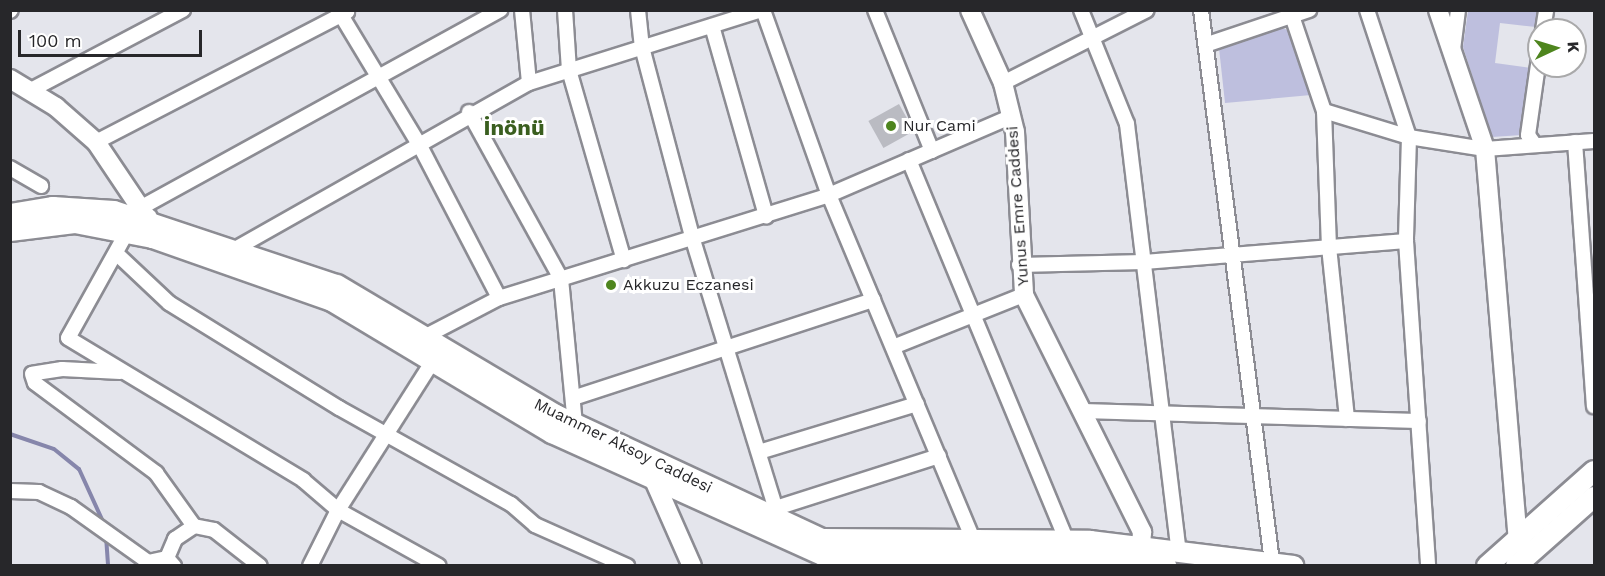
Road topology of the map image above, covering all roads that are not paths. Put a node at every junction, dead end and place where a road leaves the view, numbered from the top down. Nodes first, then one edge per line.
1 (183, 10) edge
2 (500, 10) edge
3 (522, 10) edge
4 (565, 10) edge
5 (638, 10) edge
6 (762, 10) edge
7 (875, 10) edge
8 (970, 10) edge
9 (1082, 10) edge
10 (1147, 10) edge
11 (1201, 10) edge
12 (1309, 10) edge
13 (1366, 10) edge
14 (1437, 10) edge
15 (1458, 10) edge
16 (343, 12) edge
17 (1291, 13) edge
18 (712, 26) junction
19 (1092, 38) junction
20 (1208, 44) junction
21 (642, 47) junction
22 (1452, 55) junction
23 (569, 70) junction
24 (380, 78) junction
25 (1536, 78) edge
26 (10, 79) edge
27 (529, 82) junction
28 (1003, 83) junction
29 (31, 90) junction
30 (1324, 111) junction
31 (469, 112) junction
32 (1012, 116) junction
33 (1409, 137) junction
34 (1594, 141) edge
35 (96, 142) junction
36 (1575, 142) junction
37 (1535, 145) junction
38 (420, 146) junction
39 (1485, 149) junction
40 (932, 151) junction
41 (909, 160) junction
42 (10, 168) edge
43 (41, 186) dead end
44 (829, 195) junction
45 (145, 213) junction
46 (10, 214) edge
47 (766, 216) junction
48 (10, 231) edge
49 (127, 232) junction
50 (153, 238) junction
51 (693, 240) junction
52 (1406, 241) junction
53 (1329, 247) junction
54 (235, 249) junction
55 (117, 254) junction
56 (1234, 255) junction
57 (624, 260) junction
58 (1144, 262) junction
59 (1018, 265) junction
60 (561, 279) junction
61 (1024, 295) junction
62 (499, 298) junction
63 (873, 300) junction
64 (973, 315) junction
65 (426, 336) junction
66 (893, 347) junction
67 (726, 348) junction
68 (433, 361) junction
69 (122, 372) junction
70 (573, 398) junction
71 (917, 404) junction
72 (1594, 406) edge
73 (1082, 411) junction
74 (1162, 413) junction
75 (1254, 416) junction
76 (1347, 418) junction
77 (1419, 421) junction
78 (575, 425) junction
79 (386, 434) junction
80 (759, 452) junction
81 (939, 456) junction
82 (1594, 471) edge
83 (654, 480) junction
84 (10, 492) edge
85 (1594, 497) edge
86 (338, 510) junction
87 (778, 515) junction
88 (194, 526) junction
89 (974, 541) junction
90 (1518, 541) junction
91 (1070, 554) edge
92 (1140, 554) junction
93 (1172, 558) edge
94 (171, 562) edge
95 (840, 562) edge
96 (966, 562) edge
97 (1272, 562) junction
98 (260, 566) edge
99 (310, 566) edge
100 (439, 566) edge
101 (627, 566) edge
102 (692, 566) edge
103 (1293, 566) edge
104 (1428, 566) edge
105 (1487, 566) edge
106 (1516, 566) edge

1 - 29 street
2 - 24 street
3 - 27 street
4 - 23 street
5 - 21 street
6 - 18 street
6 - 44 street
7 - 40 street
8 - 28 street, Yunus Emre Caddesi
9 - 19 street
10 - 19 street
11 - 20 street
12 - 17 street
13 - 33 street
14 - 22 street
15 - 22 street
16 - 24 street
16 - 35 street
17 - 20 street
17 - 30 street
18 - 21 street
18 - 47 street
19 - 28 street
19 - 58 street
20 - 56 street
21 - 23 street
21 - 51 street
22 - 39 street
23 - 27 street
23 - 57 street
24 - 38 street
24 - 45 street
25 - 37 street
26 - 29 street
27 - 31 street
28 - 32 street, Yunus Emre Caddesi
29 - 35 street
30 - 33 street
30 - 53 street
31 - 38 street
31 - 60 street
32 - 40 street
32 - 59 street, Yunus Emre Caddesi
33 - 39 street
33 - 52 street
34 - 36 street
35 - 45 street
36 - 37 street
36 - 72 street
37 - 39 street
38 - 54 street
38 - 62 street
39 - 90 street
40 - 41 street
41 - 44 street
41 - 64 street
42 - 43 street
44 - 47 street
44 - 63 street
45 - 46 main road, Muammer Aksoy Caddesi
45 - 50 main road
45 - 54 main road, Muammer Aksoy Caddesi
47 - 51 street
48 - 49 main road
49 - 50 main road
49 - 55 street
50 - 68 main road
51 - 57 street
51 - 67 street
52 - 53 street
52 - 77 street
53 - 56 street
53 - 76 street
54 - 65 main road, Muammer Aksoy Caddesi
55 - 69 street
55 - 79 street
56 - 58 street
56 - 75 street
57 - 60 street
58 - 59 street
58 - 74 street
59 - 61 street, Yunus Emre Caddesi
60 - 62 street
60 - 70 street
61 - 64 street
61 - 73 street, Yunus Emre Caddesi
62 - 65 street
63 - 66 street
63 - 67 street
64 - 66 street
64 - 91 street
65 - 78 main road, Muammer Aksoy Caddesi
66 - 71 street
67 - 70 street
67 - 80 street
68 - 79 street
68 - 83 main road
69 - 86 street
69 - 88 street
70 - 78 street
71 - 80 street
71 - 81 street
73 - 74 street
73 - 92 street, Yunus Emre Caddesi
74 - 75 street
74 - 93 street
75 - 76 street
75 - 97 street
76 - 77 street
77 - 104 street
78 - 87 main road, Muammer Aksoy Caddesi
79 - 86 street
79 - 101 street
80 - 87 street
81 - 87 street
81 - 89 street
82 - 90 main road
83 - 95 main road
83 - 102 street
84 - 94 street
85 - 106 main road
86 - 99 street
86 - 100 street
87 - 89 main road, Muammer Aksoy Caddesi
88 - 94 street
88 - 98 street
89 - 91 main road, Muammer Aksoy Caddesi
90 - 105 main road
91 - 92 main road
91 - 96 main road
92 - 93 main road
93 - 97 main road
95 - 96 main road
97 - 103 main road

